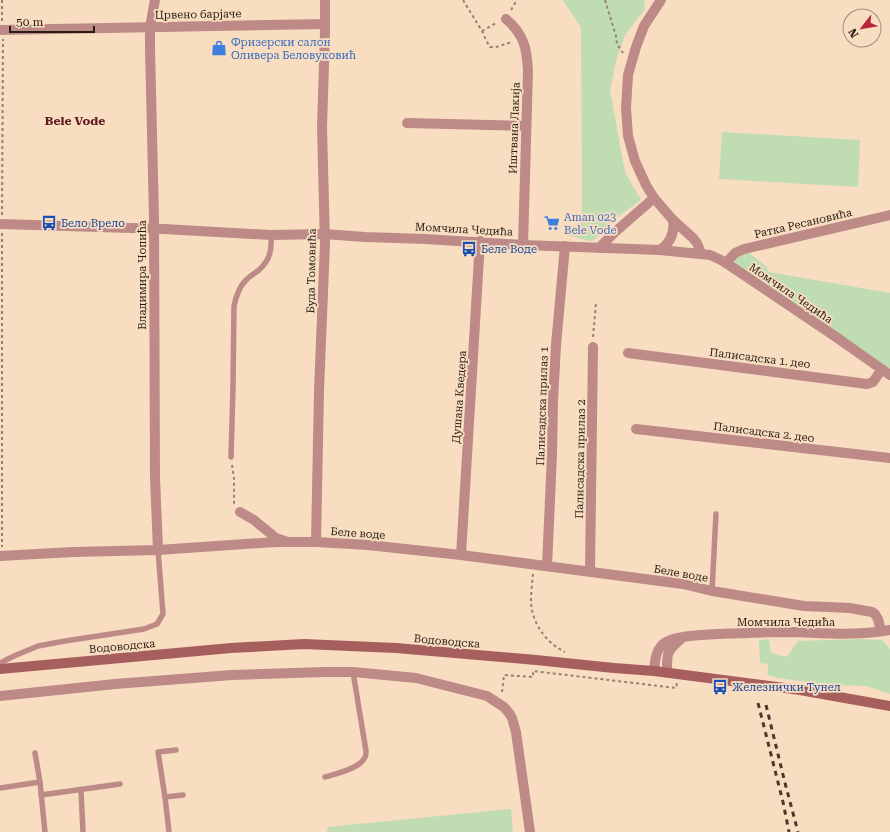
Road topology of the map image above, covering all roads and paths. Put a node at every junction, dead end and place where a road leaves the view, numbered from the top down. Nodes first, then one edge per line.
1 (2, 0) edge
2 (155, 0) edge
3 (325, 0) edge
4 (463, 0) edge
5 (606, 0) edge
6 (661, 0) edge
7 (506, 19) joint
8 (324, 24) junction
9 (150, 27) junction
10 (1, 30) edge
11 (482, 31) junction
12 (522, 37) junction
13 (1, 42) edge
14 (626, 57) dead end
15 (407, 122) dead end
16 (526, 126) junction
17 (654, 198) junction
18 (890, 215) edge
19 (673, 220) junction
20 (1, 224) edge
21 (154, 229) junction
22 (324, 234) junction
23 (271, 235) junction
24 (480, 241) junction
25 (523, 244) junction
26 (565, 246) junction
27 (599, 248) junction
28 (660, 250) junction
29 (701, 254) junction
30 (726, 263) junction
31 (596, 303) dead end
32 (593, 335) dead end
33 (593, 346) dead end
34 (628, 353) dead end
35 (886, 372) edge
36 (636, 429) dead end
37 (231, 457) joint
38 (890, 458) edge
39 (240, 512) joint
40 (716, 514) dead end
41 (289, 542) junction
42 (316, 542) junction
43 (158, 550) junction
44 (461, 555) junction
45 (1, 556) edge
46 (533, 565) junction
47 (547, 566) junction
48 (590, 572) junction
49 (712, 591) junction
50 (886, 631) edge
51 (683, 637) junction
52 (570, 654) dead end
53 (0, 663) edge
54 (0, 669) edge
55 (654, 671) junction
56 (353, 672) junction
57 (667, 672) junction
58 (678, 674) junction
59 (502, 688) dead end
60 (0, 696) edge
61 (890, 706) edge
62 (176, 750) dead end
63 (35, 753) dead end
64 (325, 777) dead end
65 (40, 782) junction
66 (120, 784) dead end
67 (0, 788) edge
68 (81, 790) junction
69 (41, 794) junction
70 (183, 795) dead end
71 (165, 797) junction
72 (45, 832) edge
73 (83, 832) edge
74 (169, 832) edge
75 (530, 832) edge

1 - 10 path
2 - 9 street, Владимира Чопића
3 - 8 street, Буда Томовића
4 - 11 path
5 - 14 path
6 - 17 street
7 - 11 path
7 - 12 street, Иштвана Лакија
8 - 9 street, Црвено барјаче
8 - 22 street, Буда Томовића
9 - 10 street, Црвено барјаче
9 - 21 street, Владимира Чопића
10 - 13 path
11 - 12 path
12 - 16 street, Иштвана Лакија
13 - 20 path
15 - 16 street
16 - 25 street, Иштвана Лакија
17 - 19 street
17 - 27 street
18 - 30 street, Ратка Ресановића
19 - 28 street
19 - 29 street
20 - 21 street, Момчила Чедића
20 - 45 path
21 - 23 street, Момчила Чедића
21 - 43 street, Владимира Чопића
22 - 23 street, Момчила Чедића
22 - 24 street, Момчила Чедића
22 - 42 street, Буда Томовића
23 - 37 lane
24 - 25 street, Момчила Чедића
24 - 44 street, Душана Кведера
25 - 26 street, Момчила Чедића
26 - 27 street, Момчила Чедића
26 - 47 street, Палисадска прилаз 1
27 - 28 street, Момчила Чедића
28 - 29 street, Момчила Чедића
29 - 30 street, Момчила Чедића
30 - 35 street, Момчила Чедића
31 - 32 path
33 - 48 street, Палисадска прилаз 2
34 - 35 street, Палисадска 1. део
36 - 38 street, Палисадска 2. део
37 - 39 path
39 - 41 street
40 - 49 lane, Беле воде
41 - 42 street, Беле воде
41 - 43 street, Беле воде
42 - 44 street, Беле воде
43 - 45 street, Беле воде
43 - 53 lane, Водоводска
44 - 46 street, Беле воде
46 - 47 street, Беле воде
46 - 52 path
47 - 48 street, Беле воде
48 - 49 street, Беле воде
49 - 50 street, Беле воде
50 - 51 street, Момчила Чедића
51 - 55 street, Момчила Чедића
51 - 57 street
54 - 55 main road, Водоводска
55 - 57 main road, Водоводска
56 - 60 street
56 - 64 lane
56 - 75 street
57 - 58 main road, Водоводска
58 - 59 path
58 - 61 main road, Водоводска
62 - 71 lane
63 - 65 lane
65 - 67 lane
65 - 69 lane
66 - 68 lane
68 - 69 lane
68 - 73 lane
69 - 72 lane
70 - 71 lane
71 - 74 lane

